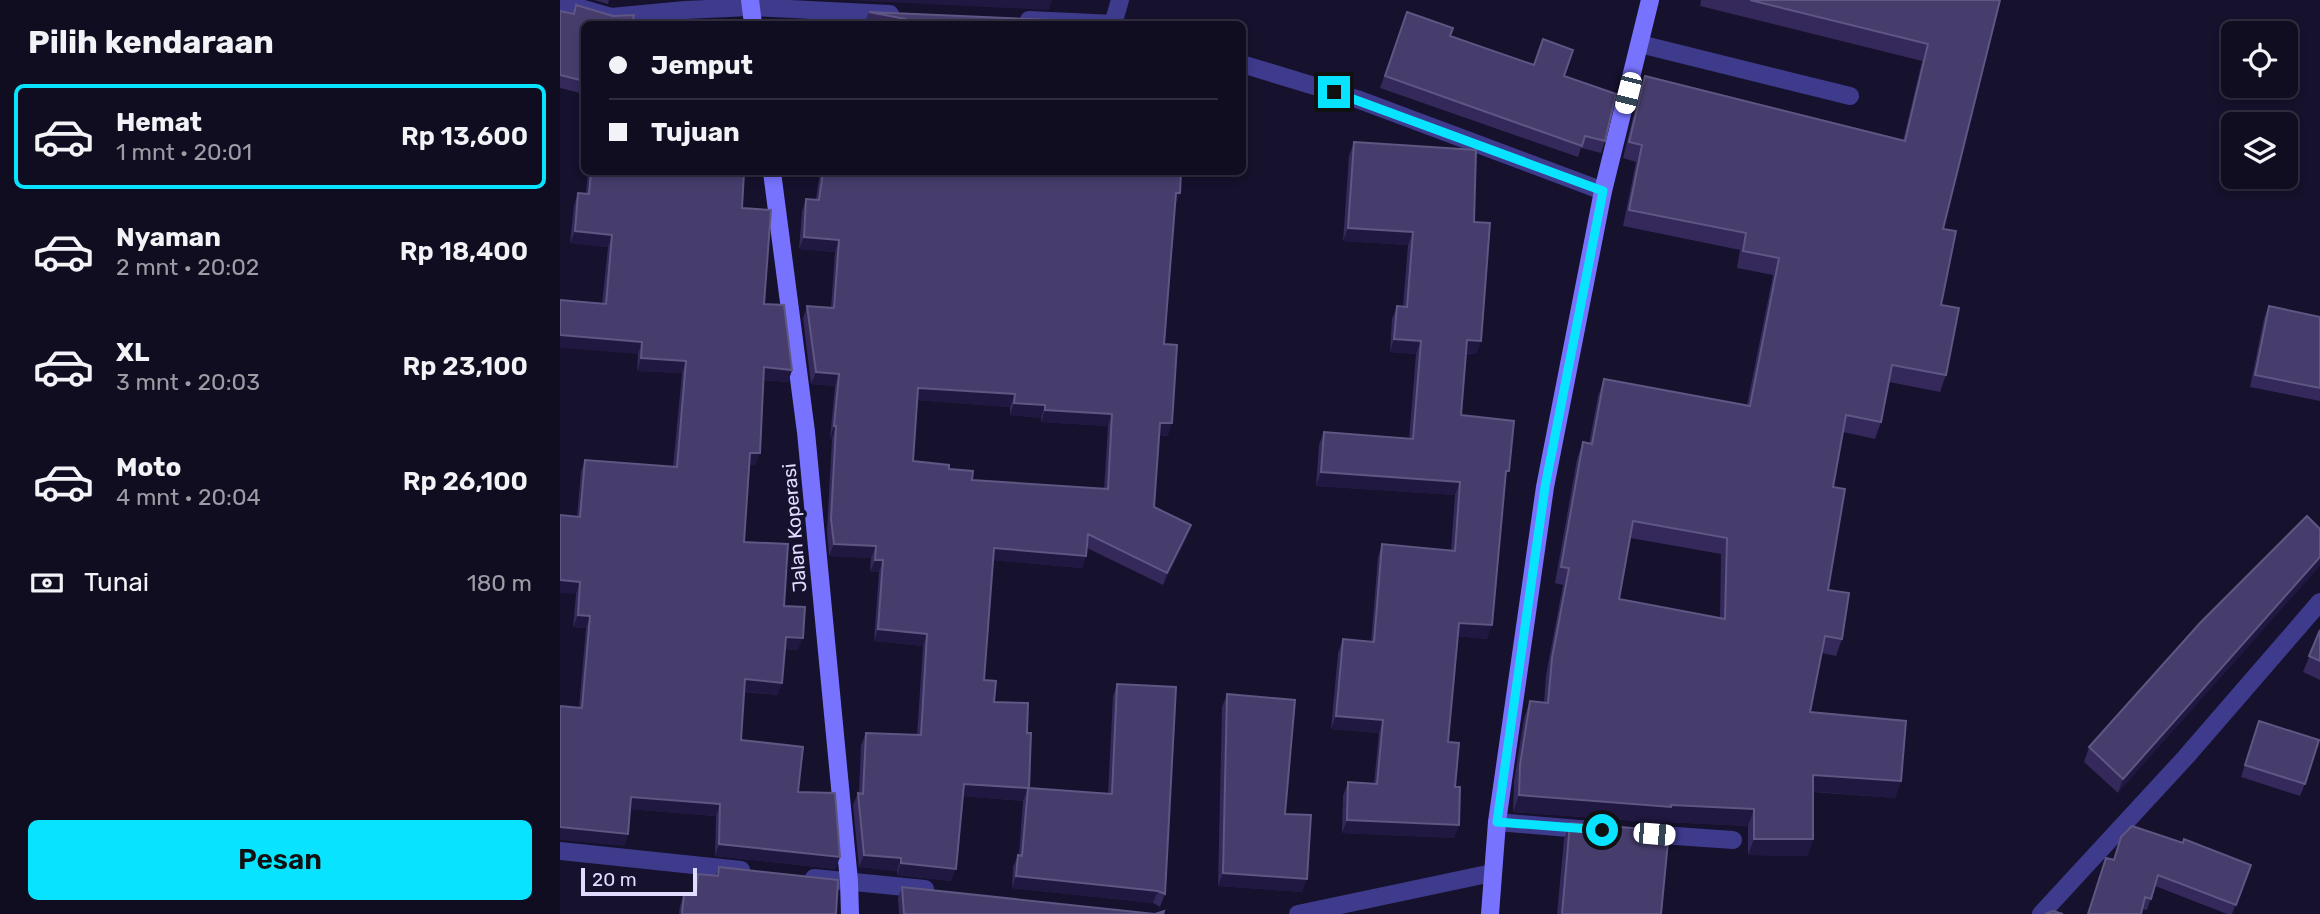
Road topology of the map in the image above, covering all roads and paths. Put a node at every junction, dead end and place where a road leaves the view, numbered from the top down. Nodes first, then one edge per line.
1 (1120, 0) edge
2 (1650, 0) edge
3 (560, 2) edge
4 (751, 10) edge
5 (904, 14) edge
6 (1016, 20) edge
7 (1040, 21) edge
8 (1115, 21) edge
9 (1640, 44) junction
10 (1246, 65) edge
11 (1850, 96) dead end
12 (772, 175) edge
13 (1603, 191) junction
14 (2320, 602) edge
15 (1497, 822) junction
16 (1608, 831) edge
17 (1636, 833) edge
18 (1733, 841) dead end
19 (560, 851) edge
20 (753, 871) edge
21 (1492, 873) junction
22 (794, 875) edge
23 (849, 881) junction
24 (945, 892) edge
25 (850, 914) edge
26 (1298, 914) edge
27 (1490, 914) edge
28 (2041, 914) edge

1 - 8 street
2 - 9 street
3 - 4 street
4 - 5 street
6 - 7 street
9 - 11 street
9 - 13 street
10 - 13 street
12 - 23 street, Jalan Koperasi
13 - 15 street
14 - 28 street
15 - 16 street
15 - 21 street
17 - 18 street
19 - 20 street
21 - 26 street
21 - 27 street
22 - 23 street
23 - 24 street
23 - 25 street, Jalan Koperasi

